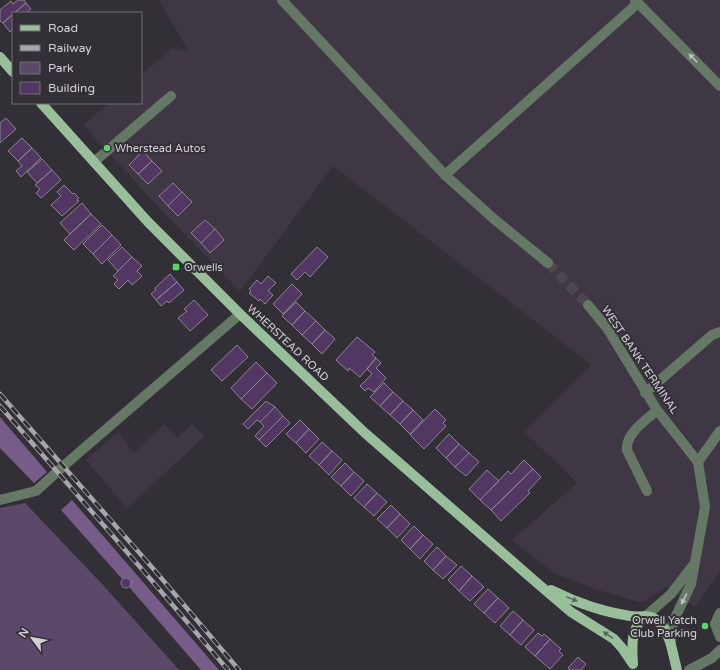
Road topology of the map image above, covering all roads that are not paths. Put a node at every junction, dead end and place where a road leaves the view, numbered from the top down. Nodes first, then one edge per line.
1 (282, 0) edge
2 (637, 2) edge
3 (0, 57) edge
4 (12, 71) edge
5 (720, 86) edge
6 (171, 96) dead end
7 (42, 104) edge
8 (94, 162) junction
9 (445, 175) junction
10 (548, 263) tunnel mouth
11 (588, 305) tunnel mouth
12 (240, 314) junction
13 (720, 332) edge
14 (645, 393) junction
15 (657, 410) junction
16 (720, 432) edge
17 (698, 462) junction
18 (647, 491) dead end
19 (0, 500) edge
20 (695, 562) junction
21 (537, 583) junction
22 (720, 613) edge
23 (646, 616) junction
24 (720, 637) edge
25 (671, 644) junction
26 (720, 650) edge
27 (634, 667) edge
28 (677, 670) edge
29 (689, 670) edge

1 - 9 lane
5 -> 2 lane
2 - 9 lane
3 - 4 main road
6 - 8 lane
7 - 8 main road, WHERSTEAD ROAD
8 - 12 main road, WHERSTEAD ROAD
9 - 10 lane
11 - 14 lane, WEST BANK TERMINAL
12 - 19 lane
12 - 21 main road, WHERSTEAD ROAD
13 - 14 lane
14 - 15 lane, WEST BANK TERMINAL
15 - 17 lane, WEST BANK TERMINAL
15 - 18 lane
16 - 17 lane
17 - 20 lane, WEST BANK TERMINAL
20 - 23 lane, WEST BANK TERMINAL
20 -> 25 lane, WEST BANK TERMINAL
21 -> 23 main road, WHERSTEAD ROAD
27 -> 21 main road, WHERSTEAD ROAD
22 - 24 lane
23 - 25 main road
23 - 27 main road, WHERSTEAD ROAD
25 - 28 main road
26 - 29 lane

